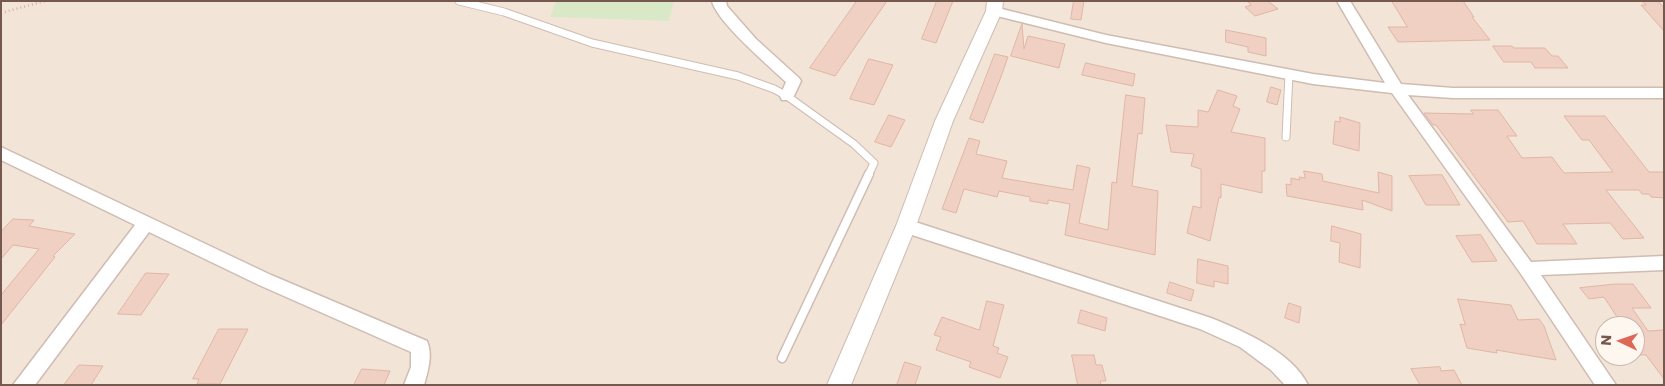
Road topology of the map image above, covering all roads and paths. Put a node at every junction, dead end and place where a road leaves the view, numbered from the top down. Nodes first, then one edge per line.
1 (45, 1) edge
2 (459, 1) edge
3 (719, 1) edge
4 (1343, 1) edge
5 (994, 6) edge
6 (1, 13) edge
7 (1289, 74) junction
8 (1397, 90) junction
9 (1664, 93) edge
10 (787, 96) junction
11 (1286, 137) dead end
12 (1, 153) edge
13 (147, 222) junction
14 (906, 226) junction
15 (1664, 263) edge
16 (1527, 269) junction
17 (782, 358) dead end
18 (23, 385) edge
19 (414, 385) edge
20 (839, 385) edge
21 (1298, 385) edge
22 (1606, 385) edge

1 - 6 path
2 - 10 lane
3 - 10 street
4 - 8 street
5 - 7 street
5 - 14 street
7 - 8 street
7 - 11 lane
8 - 9 street
8 - 16 street
10 - 17 lane
12 - 13 street
13 - 18 street
13 - 19 street
14 - 20 street
14 - 21 street
15 - 16 street
16 - 22 street

